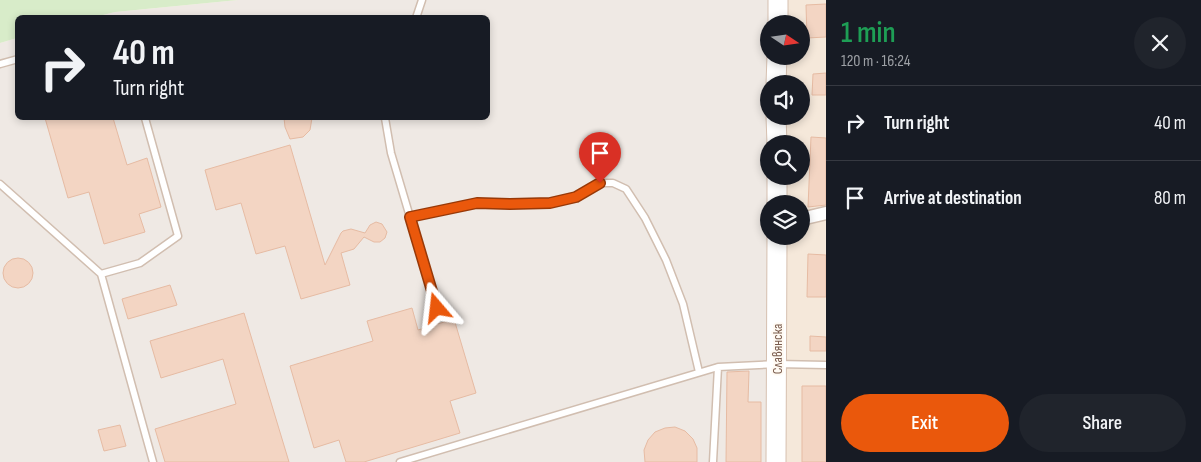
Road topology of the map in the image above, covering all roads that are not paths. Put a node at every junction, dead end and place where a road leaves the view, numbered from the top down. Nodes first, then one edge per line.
1 (422, 0) edge
2 (778, 0) edge
3 (417, 15) edge
4 (778, 15) edge
5 (15, 61) edge
6 (0, 64) edge
7 (146, 120) edge
8 (385, 120) edge
9 (0, 184) edge
10 (826, 213) edge
11 (410, 217) junction
12 (810, 217) edge
13 (778, 245) edge
14 (101, 274) junction
15 (437, 308) dead end
16 (777, 364) junction
17 (826, 365) edge
18 (718, 367) junction
19 (699, 372) junction
20 (153, 462) edge
21 (400, 462) edge
22 (714, 462) edge
23 (776, 462) edge

1 - 3 lane
2 - 4 street
5 - 6 lane
7 - 14 lane
8 - 11 lane
9 - 14 lane
10 - 12 street
11 - 15 lane
11 - 19 lane
13 - 16 street, Славянска
14 - 20 lane
16 - 17 lane
16 - 18 lane
16 - 23 street, Славянска
18 - 19 lane
18 - 22 lane
19 - 21 lane

